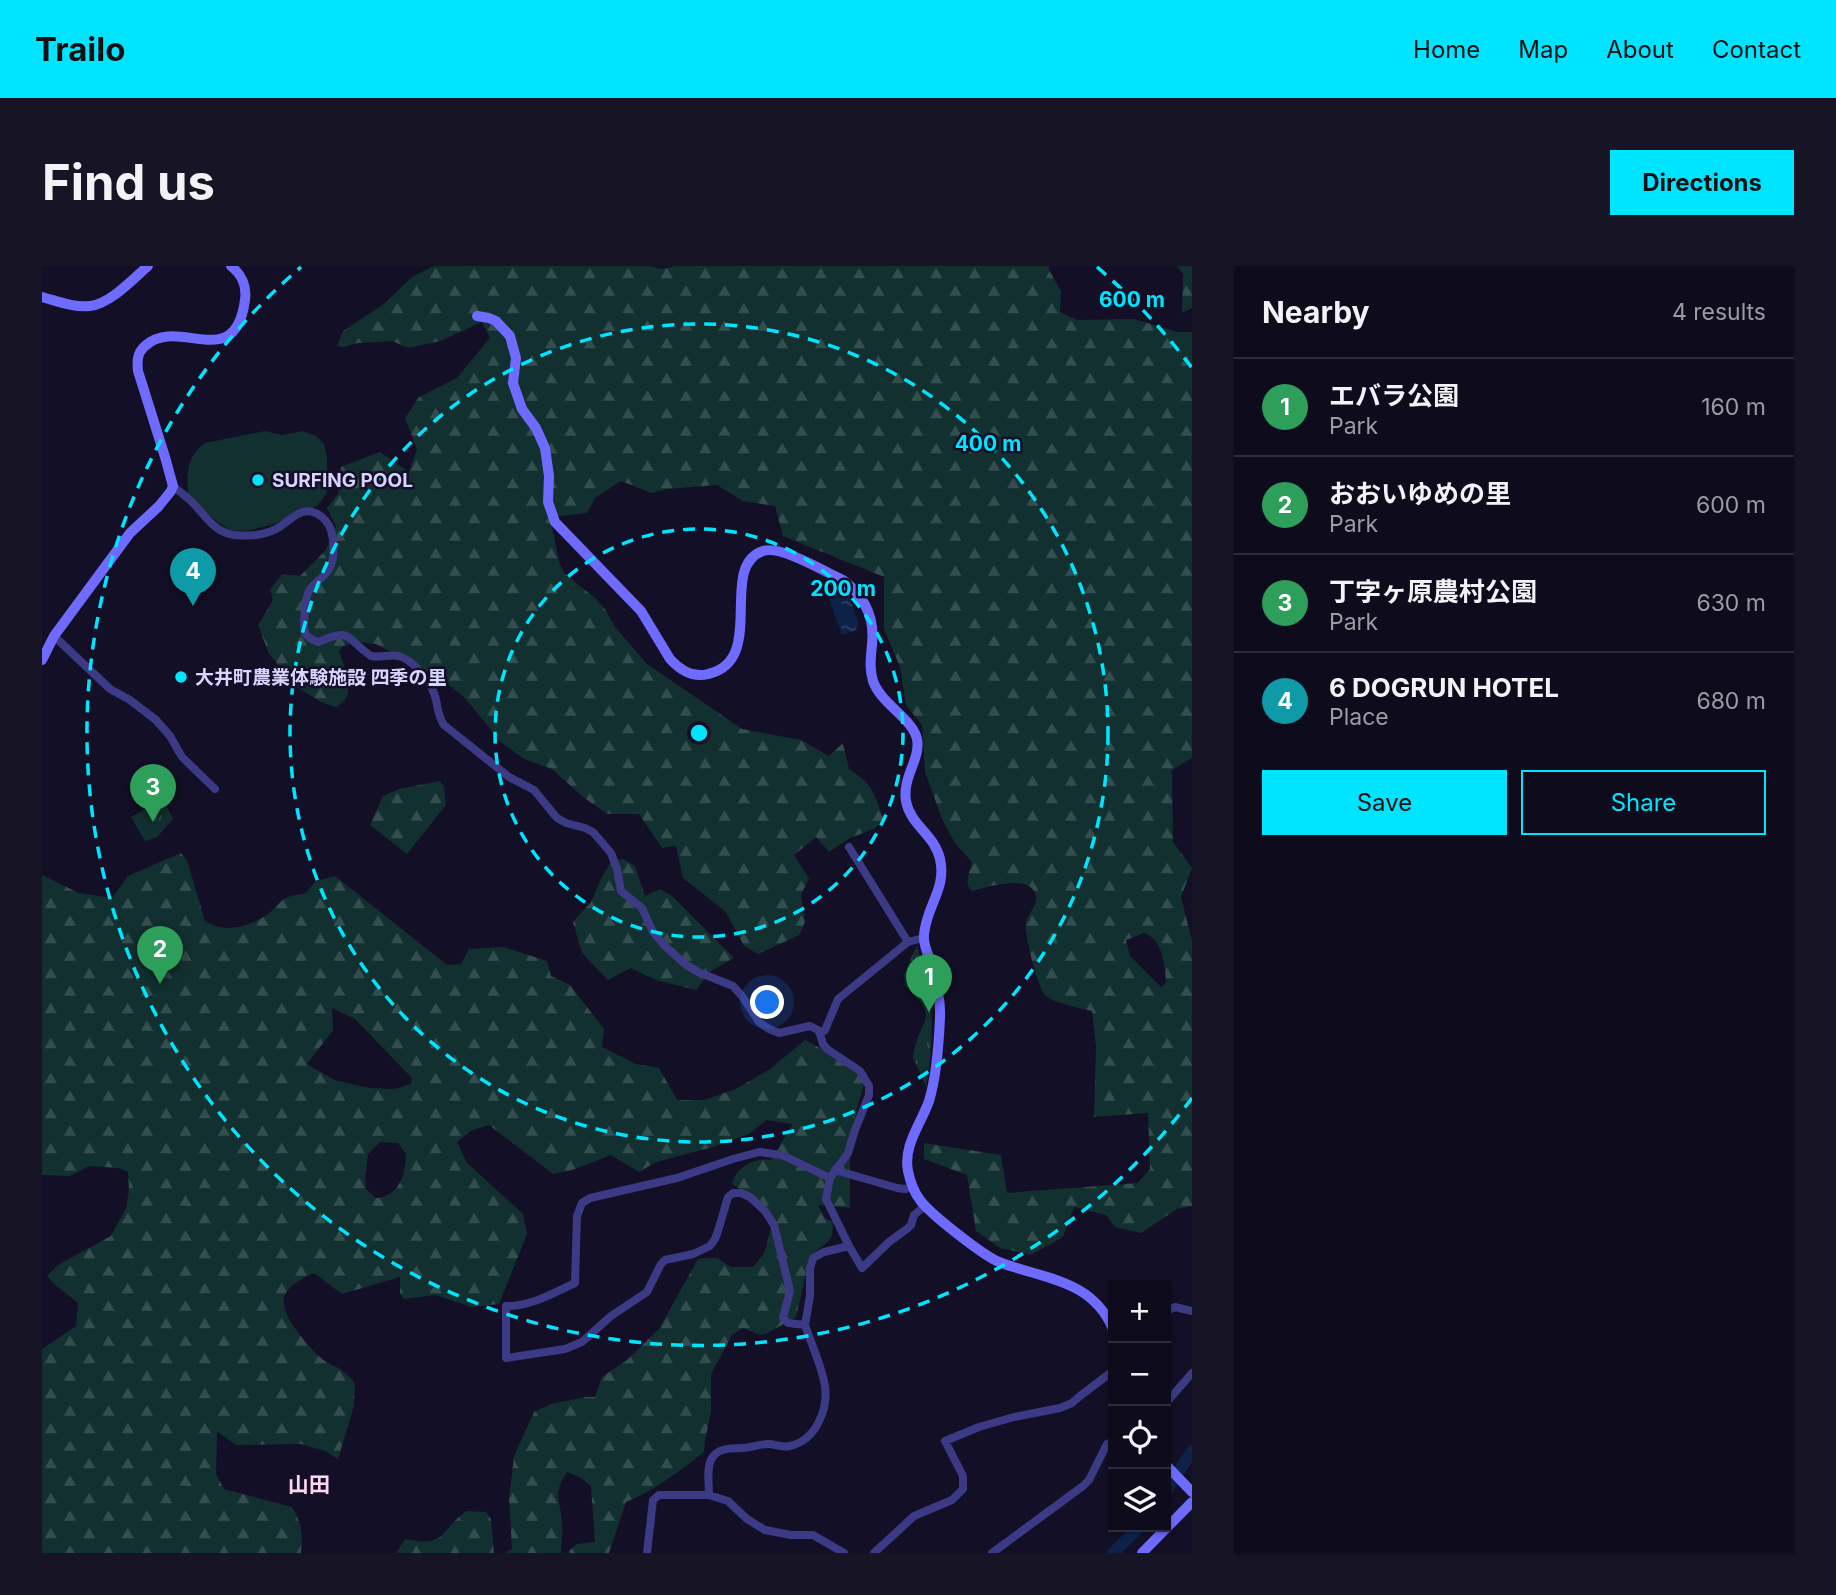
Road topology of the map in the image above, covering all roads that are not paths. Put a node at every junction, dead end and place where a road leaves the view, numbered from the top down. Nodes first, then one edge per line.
1 (148, 266) edge
2 (231, 266) edge
3 (42, 297) edge
4 (477, 316) dead end
5 (173, 486) junction
6 (54, 636) junction
7 (42, 660) edge
8 (215, 789) dead end
9 (849, 847) dead end
10 (923, 939) junction
11 (908, 942) junction
12 (820, 1034) junction
13 (833, 1174) junction
14 (913, 1187) junction
15 (925, 1206) junction
16 (849, 1246) junction
17 (1171, 1309) edge
18 (1192, 1311) edge
19 (1108, 1318) edge
20 (805, 1325) junction
21 (1192, 1373) edge
22 (1108, 1375) edge
23 (1171, 1397) edge
24 (1108, 1444) edge
25 (1169, 1469) edge
26 (1189, 1489) edge
27 (709, 1495) junction
28 (1192, 1502) edge
29 (647, 1553) edge
30 (844, 1553) edge
31 (874, 1553) edge
32 (992, 1553) edge
33 (1142, 1553) edge

1 - 3 street
2 - 5 street
4 - 10 street
5 - 6 street
5 - 12 street
6 - 7 street
6 - 8 street
9 - 11 street
10 - 11 street
10 - 14 street
11 - 12 street
12 - 13 street
13 - 14 street
13 - 16 street
13 - 20 street
14 - 15 street
15 - 16 street
15 - 19 street
16 - 20 street
17 - 18 street
20 - 27 street
21 - 23 street
22 - 31 street
24 - 32 street
25 - 26 street
27 - 29 street
27 - 30 street
28 - 33 street

